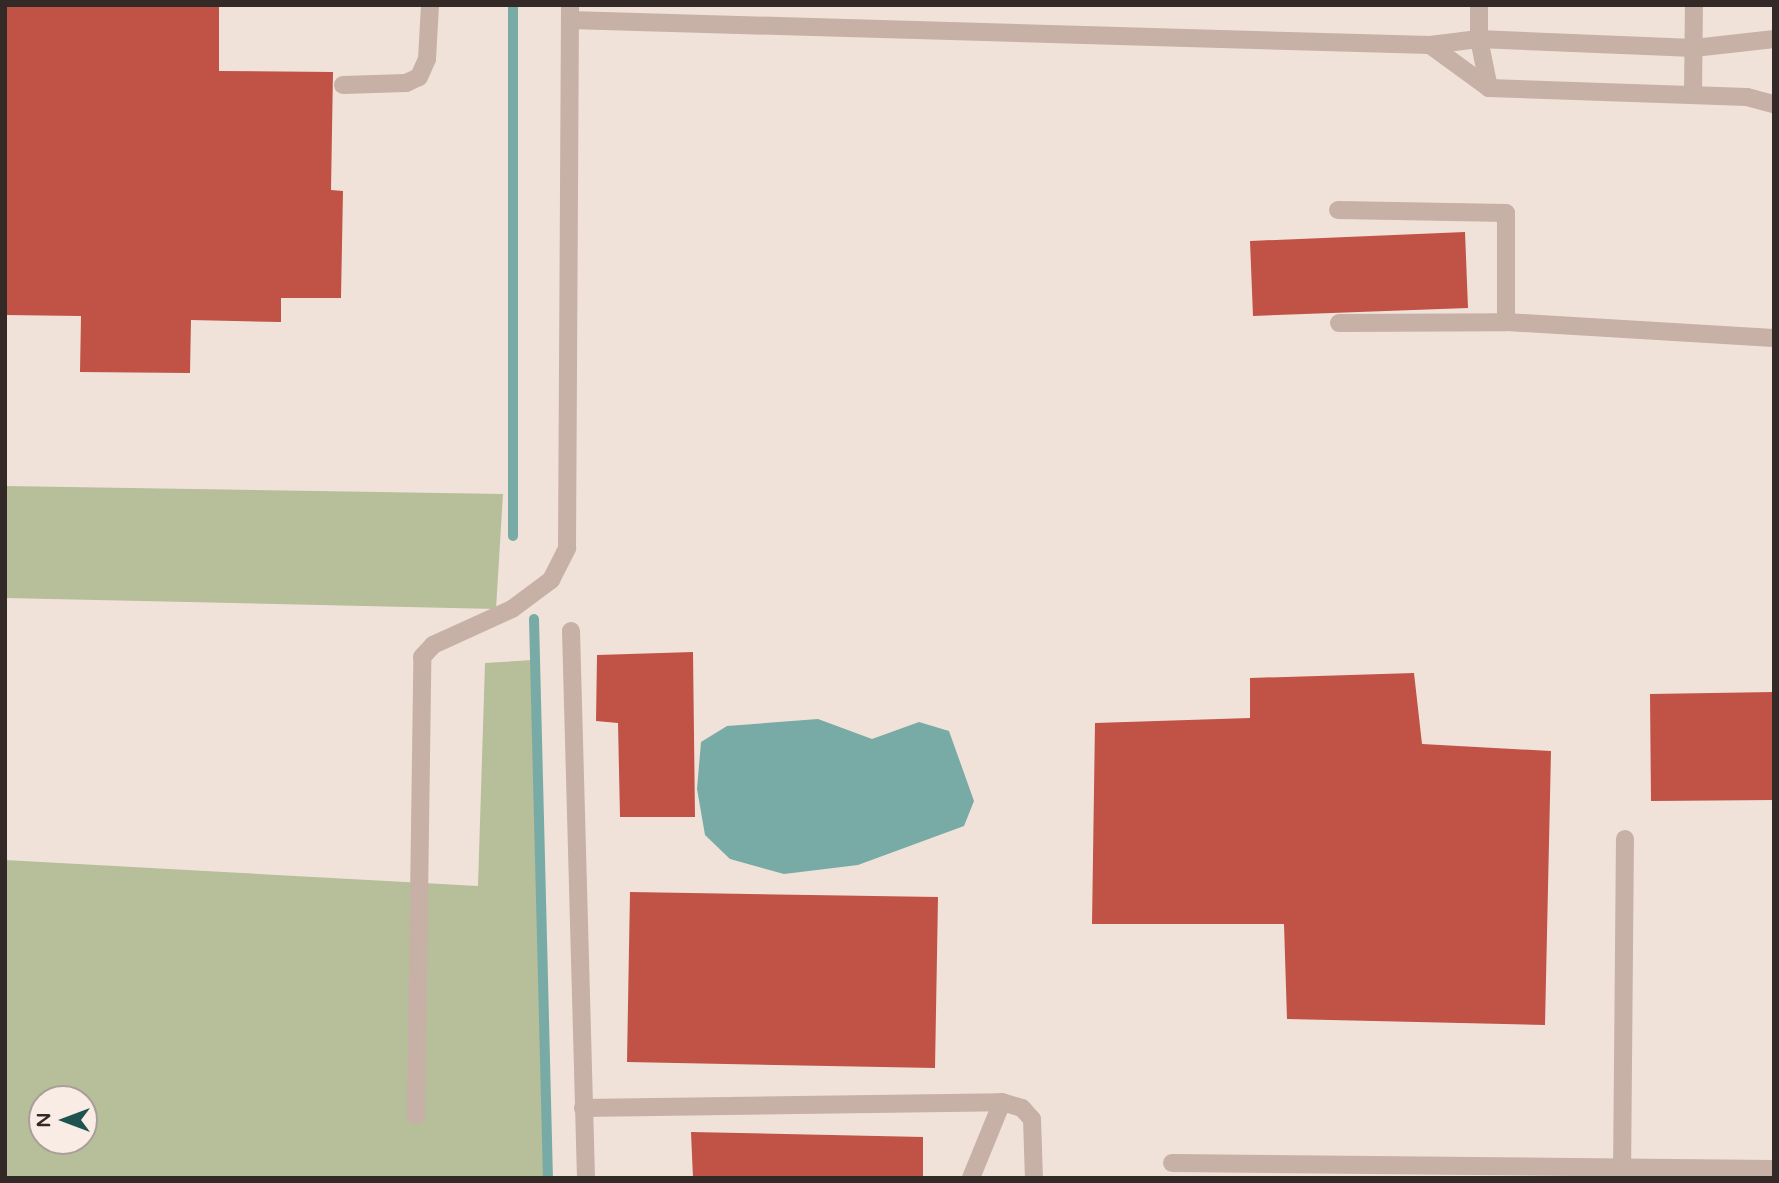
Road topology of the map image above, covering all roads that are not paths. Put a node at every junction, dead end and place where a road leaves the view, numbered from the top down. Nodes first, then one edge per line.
1 (430, 5) edge
2 (1479, 5) edge
3 (1694, 5) edge
4 (570, 12) edge
5 (1479, 39) junction
6 (1774, 39) edge
7 (1430, 45) junction
8 (1694, 48) junction
9 (343, 85) dead end
10 (1489, 88) junction
11 (1693, 95) junction
12 (1774, 104) edge
13 (1338, 210) dead end
14 (1506, 322) junction
15 (1339, 323) dead end
16 (1774, 338) edge
17 (571, 631) dead end
18 (1625, 839) dead end
19 (1002, 1102) junction
20 (583, 1108) junction
21 (416, 1115) dead end
22 (1172, 1163) dead end
23 (1774, 1169) edge
24 (1623, 1172) edge
25 (586, 1178) edge
26 (971, 1178) edge
27 (1034, 1178) edge

1 - 9 lane
2 - 5 lane
3 - 8 lane
4 - 7 lane
4 - 21 lane
5 - 7 lane
5 - 8 lane
5 - 10 lane
6 - 8 lane
7 - 10 lane
8 - 11 lane
10 - 11 lane
11 - 12 lane
13 - 14 lane
14 - 15 lane
14 - 16 lane
17 - 20 lane
18 - 24 lane
19 - 20 lane
19 - 26 lane
19 - 27 lane
20 - 25 lane
22 - 24 lane
23 - 24 lane

